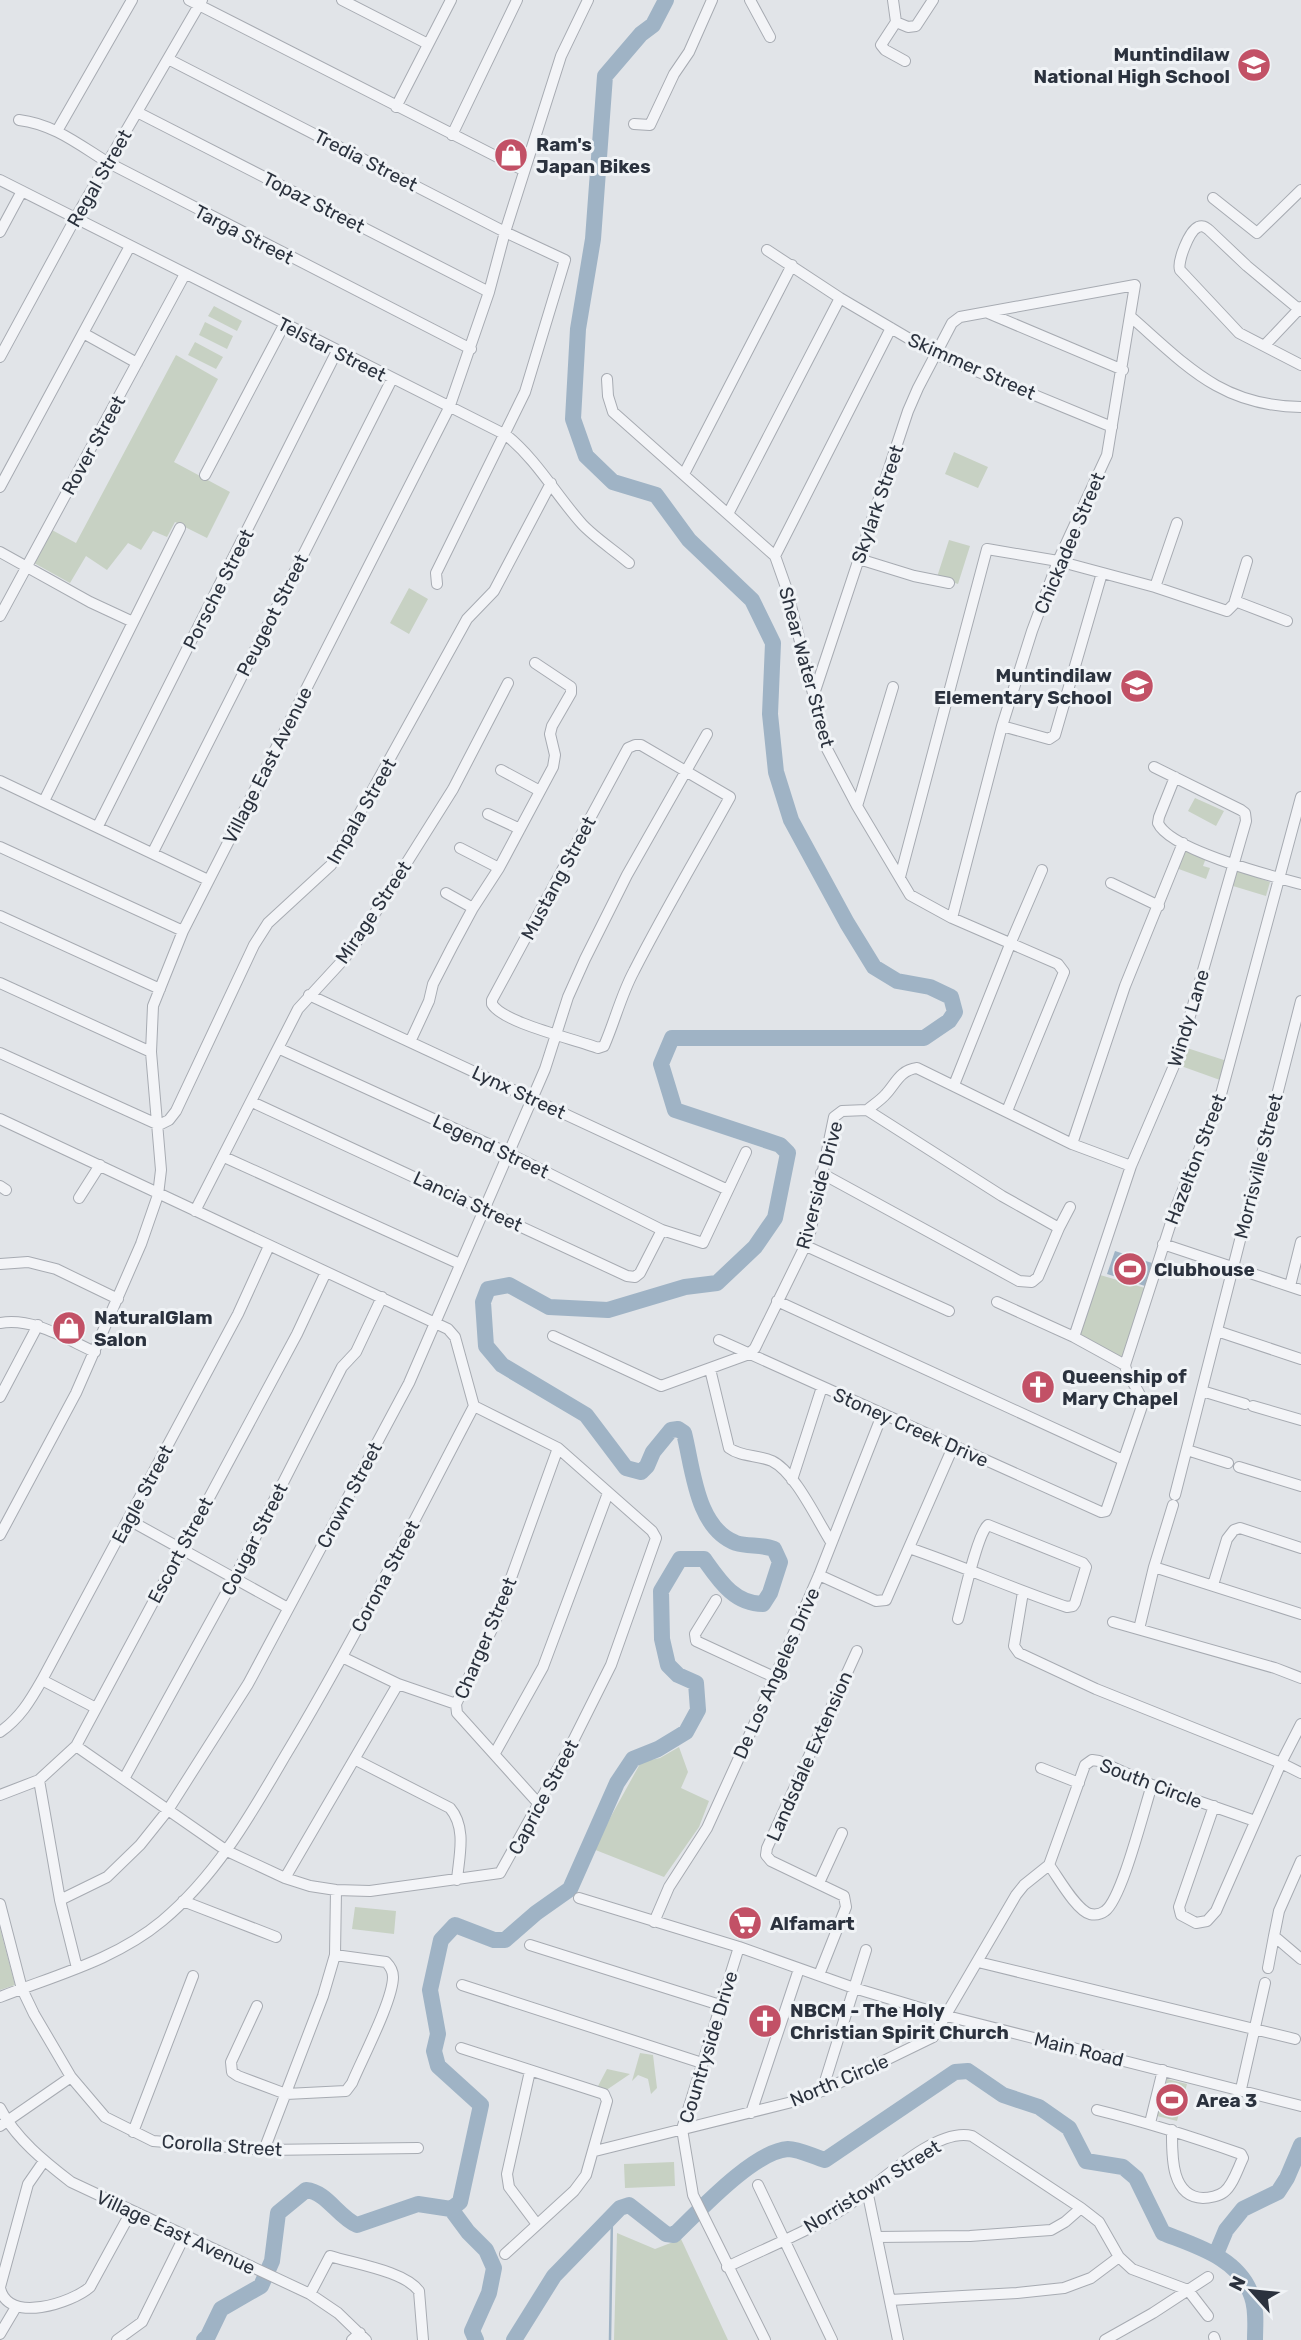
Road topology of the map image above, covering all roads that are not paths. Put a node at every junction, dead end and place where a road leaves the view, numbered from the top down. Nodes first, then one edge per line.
1 (132, 0) edge
2 (342, 0) edge
3 (451, 0) edge
4 (517, 0) edge
5 (588, 0) edge
6 (712, 0) edge
7 (750, 0) edge
8 (893, 0) edge
9 (933, 0) edge
10 (196, 2) edge
11 (896, 22) junction
12 (770, 37) dead end
13 (428, 44) junction
14 (168, 59) junction
15 (905, 61) dead end
16 (396, 107) junction
17 (137, 112) junction
18 (19, 120) dead end
19 (634, 124) dead end
20 (57, 131) junction
21 (452, 135) junction
22 (107, 162) junction
23 (523, 170) junction
24 (0, 180) edge
25 (1301, 190) edge
26 (22, 191) junction
27 (1213, 198) dead end
28 (76, 217) junction
29 (0, 232) edge
30 (505, 232) junction
31 (130, 246) junction
32 (767, 250) dead end
33 (792, 265) junction
34 (185, 274) junction
35 (489, 292) junction
36 (840, 298) junction
37 (1300, 309) edge
38 (987, 313) junction
39 (1134, 320) junction
40 (284, 325) junction
41 (891, 328) junction
42 (83, 333) junction
43 (1265, 345) junction
44 (471, 349) junction
45 (337, 351) junction
46 (935, 354) junction
47 (0, 357) edge
48 (137, 363) junction
49 (1301, 365) edge
50 (1123, 370) junction
51 (392, 379) junction
52 (607, 379) dead end
53 (1301, 407) edge
54 (449, 408) junction
55 (1112, 427) junction
56 (506, 435) junction
57 (684, 474) junction
58 (205, 475) dead end
59 (551, 483) junction
60 (0, 487) edge
61 (728, 514) junction
62 (1177, 523) dead end
63 (180, 528) dead end
64 (0, 552) edge
65 (775, 556) junction
66 (859, 559) junction
67 (1058, 561) junction
68 (1247, 561) dead end
69 (629, 563) dead end
70 (27, 566) junction
71 (1102, 573) junction
72 (949, 583) dead end
73 (437, 584) dead end
74 (1155, 587) junction
75 (1234, 601) junction
76 (0, 616) edge
77 (1287, 621) dead end
78 (133, 622) junction
79 (535, 663) dead end
80 (509, 683) dead end
81 (893, 687) dead end
82 (814, 694) junction
83 (1002, 726) junction
84 (707, 734) dead end
85 (1154, 767) dead end
86 (501, 770) dead end
87 (686, 772) junction
88 (1175, 777) junction
89 (0, 781) edge
90 (540, 791) junction
91 (1301, 797) edge
92 (44, 802) junction
93 (857, 806) junction
94 (488, 814) dead end
95 (98, 826) junction
96 (520, 829) junction
97 (1183, 843) junction
98 (0, 847) edge
99 (460, 848) dead end
100 (153, 852) junction
101 (1233, 865) junction
102 (499, 868) junction
103 (1042, 870) dead end
104 (900, 877) junction
105 (1280, 878) junction
106 (208, 880) junction
107 (1111, 883) dead end
108 (1301, 884) edge
109 (446, 893) dead end
110 (1159, 906) junction
111 (473, 908) junction
112 (0, 916) edge
113 (952, 918) junction
114 (183, 931) junction
115 (1010, 942) junction
116 (0, 983) edge
117 (160, 989) junction
118 (309, 995) junction
119 (1301, 1001) edge
120 (555, 1034) junction
121 (410, 1042) junction
122 (1289, 1045) junction
123 (280, 1049) junction
124 (1301, 1049) edge
125 (151, 1052) junction
126 (0, 1053) edge
127 (954, 1085) junction
128 (532, 1098) junction
129 (252, 1102) junction
130 (867, 1110) junction
131 (1007, 1111) junction
132 (0, 1119) edge
133 (159, 1125) junction
134 (1072, 1144) junction
135 (746, 1152) dead end
136 (508, 1153) junction
137 (224, 1157) junction
138 (100, 1165) junction
139 (1130, 1167) junction
140 (821, 1173) junction
141 (728, 1190) junction
142 (158, 1195) junction
143 (79, 1198) dead end
144 (1070, 1207) dead end
145 (484, 1208) junction
146 (195, 1211) junction
147 (1059, 1228) junction
148 (662, 1230) junction
149 (1301, 1242) edge
150 (1163, 1244) junction
151 (269, 1245) junction
152 (806, 1246) junction
153 (0, 1264) edge
154 (460, 1264) junction
155 (1233, 1267) junction
156 (326, 1272) junction
157 (1290, 1286) junction
158 (1301, 1290) edge
159 (382, 1297) junction
160 (118, 1299) junction
161 (777, 1301) junction
162 (997, 1302) dead end
163 (949, 1311) dead end
164 (434, 1322) junction
165 (0, 1323) edge
166 (38, 1325) junction
167 (1217, 1331) junction
168 (552, 1336) dead end
169 (1074, 1337) junction
170 (719, 1340) dead end
171 (95, 1352) junction
172 (749, 1354) junction
173 (1301, 1359) edge
174 (1125, 1365) junction
175 (710, 1369) junction
176 (822, 1387) junction
177 (1202, 1391) junction
178 (0, 1397) edge
179 (474, 1406) junction
180 (882, 1415) junction
181 (1301, 1420) edge
182 (953, 1447) junction
183 (558, 1448) junction
184 (1187, 1450) junction
185 (1123, 1460) junction
186 (1228, 1463) dead end
187 (1239, 1467) dead end
188 (792, 1480) junction
189 (1301, 1486) edge
190 (608, 1493) junction
191 (129, 1520) junction
192 (0, 1535) edge
193 (831, 1542) junction
194 (181, 1548) junction
195 (909, 1548) junction
196 (1301, 1548) edge
197 (1154, 1567) junction
198 (972, 1569) junction
199 (819, 1575) junction
200 (236, 1577) junction
201 (1213, 1585) junction
202 (1023, 1592) junction
203 (716, 1600) dead end
204 (288, 1608) junction
205 (1301, 1614) edge
206 (958, 1619) dead end
207 (1113, 1622) dead end
208 (1139, 1629) junction
209 (857, 1651) dead end
210 (342, 1657) junction
211 (774, 1677) junction
212 (1301, 1678) edge
213 (42, 1680) junction
214 (398, 1684) junction
215 (456, 1704) junction
216 (96, 1708) junction
217 (1301, 1724) edge
218 (0, 1732) edge
219 (76, 1746) junction
220 (495, 1753) junction
221 (356, 1760) junction
222 (1281, 1763) junction
223 (1041, 1768) dead end
224 (1301, 1773) edge
225 (124, 1779) junction
226 (39, 1780) junction
227 (1079, 1783) junction
228 (1152, 1785) junction
229 (0, 1795) edge
230 (538, 1803) junction
231 (1214, 1806) junction
232 (168, 1810) junction
233 (1255, 1821) junction
234 (842, 1833) dead end
235 (227, 1851) junction
236 (1301, 1861) edge
237 (1049, 1865) junction
238 (285, 1878) junction
239 (457, 1880) junction
240 (819, 1883) junction
241 (336, 1890) junction
242 (579, 1898) dead end
243 (60, 1900) junction
244 (183, 1901) junction
245 (0, 1904) edge
246 (654, 1922) junction
247 (1274, 1936) junction
248 (276, 1937) dead end
249 (530, 1945) dead end
250 (739, 1947) junction
251 (866, 1950) dead end
252 (335, 1955) junction
253 (1301, 1959) edge
254 (978, 1962) junction
255 (77, 1968) junction
256 (1268, 1968) dead end
257 (799, 1969) junction
258 (819, 1975) junction
259 (193, 1976) dead end
260 (1265, 1983) dead end
261 (462, 1985) dead end
262 (854, 1988) junction
263 (22, 1989) junction
264 (0, 1997) edge
265 (720, 2004) junction
266 (257, 2006) dead end
267 (947, 2017) junction
268 (1254, 2029) junction
269 (1295, 2039) dead end
270 (461, 2048) dead end
271 (702, 2063) junction
272 (1163, 2070) junction
273 (530, 2071) junction
274 (71, 2077) junction
275 (1241, 2089) junction
276 (822, 2091) junction
277 (286, 2094) junction
278 (1301, 2106) edge
279 (0, 2108) edge
280 (1097, 2110) dead end
281 (751, 2113) junction
282 (3, 2123) edge
283 (1150, 2123) junction
284 (682, 2129) junction
285 (1172, 2130) junction
286 (133, 2132) junction
287 (418, 2148) dead end
288 (264, 2150) junction
289 (595, 2151) junction
290 (44, 2161) junction
291 (758, 2185) dead end
292 (867, 2190) junction
293 (1081, 2208) junction
294 (131, 2212) junction
295 (536, 2223) junction
296 (184, 2237) junction
297 (877, 2237) junction
298 (783, 2240) junction
299 (505, 2254) dead end
300 (1119, 2257) junction
301 (727, 2267) junction
302 (1208, 2277) dead end
303 (0, 2288) edge
304 (1188, 2290) junction
305 (310, 2294) junction
306 (890, 2300) junction
307 (16, 2307) junction
308 (1208, 2316) dead end
309 (0, 2334) edge
310 (360, 2337) edge
311 (117, 2340) edge
312 (423, 2340) edge
313 (765, 2340) edge
314 (832, 2340) edge
315 (898, 2340) edge
316 (1105, 2340) edge

1 - 20 street
2 - 13 street
3 - 13 street
4 - 21 street
5 - 23 street, Village East Avenue
6 - 19 street
7 - 12 street
8 - 11 street
9 - 11 street
10 - 14 street, Regal Street
10 - 16 street
11 - 15 street
13 - 16 street
14 - 17 street, Regal Street
14 - 30 street, Tredia Street
16 - 21 street
17 - 22 street, Regal Street
17 - 35 street, Topaz Street
18 - 20 street, Targa Street
20 - 22 street, Targa Street
21 - 23 street
22 - 28 street, Regal Street
22 - 44 street, Targa Street
23 - 30 street, Village East Avenue
24 - 26 street, Telstar Street
25 - 27 street
26 - 28 street, Telstar Street
26 - 29 street
28 - 31 street, Telstar Street
28 - 47 street, Regal Street
30 - 35 street, Village East Avenue
30 - 56 street, Tredia Street
31 - 34 street, Telstar Street
31 - 42 street
32 - 33 street, Skimmer Street
33 - 36 street, Skimmer Street
33 - 57 street
34 - 40 street, Telstar Street
34 - 48 street, Rover Street
35 - 44 street, Village East Avenue
36 - 41 street, Skimmer Street
36 - 61 street
37 - 43 street
37 - 43 street
38 - 39 street, Chickadee Street
38 - 46 street, Skylark Street
38 - 50 street
39 - 50 street, Chickadee Street
39 - 53 street
40 - 45 street, Telstar Street
40 - 58 street
41 - 46 street, Skimmer Street
41 - 65 street
42 - 48 street
42 - 60 street
43 - 49 street
44 - 54 street, Village East Avenue
45 - 51 street, Telstar Street
45 - 95 street, Porsche Street
46 - 55 street, Skimmer Street
46 - 66 street, Skylark Street
48 - 70 street, Rover Street
50 - 55 street, Chickadee Street
51 - 54 street, Telstar Street
51 - 100 street, Peugeot Street
52 - 57 street, Shear Water Street
54 - 56 street, Telstar Street
54 - 106 street, Village East Avenue
55 - 67 street, Chickadee Street
56 - 59 street, Telstar Street
56 - 73 street
57 - 61 street, Shear Water Street
59 - 69 street, Telstar Street
59 - 133 street, Impala Street
61 - 65 street, Shear Water Street
62 - 74 street
63 - 78 street
64 - 70 street
65 - 82 street, Shear Water Street
66 - 72 street
66 - 82 street, Skylark Street
67 - 71 street
67 - 83 street, Chickadee Street
67 - 104 street
68 - 75 street
70 - 76 street, Rover Street
70 - 78 street
71 - 74 street
71 - 83 street
74 - 75 street
75 - 77 street
78 - 92 street
79 - 90 street
80 - 118 street, Mirage Street
81 - 93 street
82 - 93 street, Shear Water Street
83 - 113 street, Chickadee Street
84 - 87 street, Crown Street
85 - 88 street
86 - 90 street
87 - 120 street, Crown Street
87 - 120 street, Mustang Street
87 - 120 street, Mustang Street
88 - 97 street
88 - 101 street, Windy Lane
89 - 92 street
90 - 96 street
91 - 105 street, Hazelton Street
92 - 95 street
93 - 104 street, Shear Water Street
94 - 96 street
95 - 100 street
96 - 102 street
97 - 101 street
97 - 110 street
98 - 114 street
99 - 102 street
100 - 106 street
101 - 105 street
101 - 139 street, Windy Lane
102 - 111 street
103 - 115 street
104 - 113 street, Shear Water Street
105 - 108 street
105 - 150 street, Hazelton Street
106 - 114 street, Village East Avenue
107 - 110 street
109 - 111 street
110 - 134 street
111 - 121 street
112 - 117 street
113 - 115 street, Shear Water Street
114 - 117 street, Village East Avenue
115 - 127 street
115 - 131 street, Shear Water Street
116 - 125 street
117 - 125 street, Village East Avenue
118 - 121 street, Lynx Street
118 - 123 street, Mirage Street
119 - 122 street, Morrisville Street
120 - 128 street, Crown Street
121 - 128 street, Lynx Street
122 - 124 street
122 - 155 street, Morrisville Street
123 - 129 street, Mirage Street
123 - 136 street, Legend Street
125 - 133 street, Village East Avenue
126 - 133 street
127 - 130 street
127 - 131 street
128 - 136 street, Crown Street
128 - 141 street, Lynx Street
129 - 137 street, Mirage Street
129 - 145 street, Lancia Street
130 - 140 street, Riverside Drive
130 - 147 street
131 - 134 street
132 - 138 street
133 - 142 street, Village East Avenue
134 - 139 street
135 - 141 street
136 - 145 street, Crown Street
136 - 148 street, Legend Street
137 - 146 street, Mirage Street
137 - 154 street
138 - 142 street
138 - 143 street
139 - 169 street, Windy Lane
140 - 147 street
140 - 152 street, Riverside Drive
141 - 148 street, Legend Street
142 - 146 street
142 - 160 street, Village East Avenue
144 - 147 street
145 - 148 street, Lancia Street
145 - 154 street, Crown Street
146 - 151 street
149 - 157 street
150 - 155 street
150 - 174 street, Hazelton Street
151 - 156 street
151 - 191 street, Eagle Street
152 - 161 street, Riverside Drive
152 - 163 street
153 - 160 street
154 - 164 street, Crown Street
155 - 157 street
155 - 167 street, Morrisville Street
156 - 159 street
156 - 194 street, Escort Street
157 - 158 street
159 - 164 street
159 - 200 street, Cougar Street
160 - 171 street, Village East Avenue
161 - 172 street, Riverside Drive
161 - 185 street
162 - 169 street
164 - 179 street
164 - 204 street, Crown Street
165 - 166 street
166 - 171 street
166 - 178 street
167 - 173 street
167 - 177 street, Morrisville Street
168 - 175 street
169 - 174 street
170 - 172 street, Stoney Creek Drive
171 - 192 street, Village East Avenue
172 - 175 street
172 - 176 street, Stoney Creek Drive
174 - 185 street
175 - 188 street
176 - 180 street, Stoney Creek Drive
176 - 188 street
177 - 181 street
177 - 184 street, Morrisville Street
179 - 183 street, Caprice Street
179 - 210 street, Corona Street
180 - 182 street, Stoney Creek Drive
180 - 193 street, De Los Angeles Drive
182 - 185 street, Stoney Creek Drive
182 - 195 street
183 - 190 street, Caprice Street
183 - 215 street, Charger Street
184 - 186 street
184 - 197 street, Morrisville Street
187 - 189 street
188 - 193 street
190 - 220 street
190 - 230 street, Caprice Street
191 - 194 street
191 - 213 street, Eagle Street
193 - 199 street, De Los Angeles Drive
194 - 200 street
194 - 216 street, Escort Street
195 - 198 street
195 - 199 street
196 - 201 street
197 - 201 street
197 - 208 street, Morrisville Street
198 - 202 street
198 - 202 street
198 - 206 street
199 - 211 street, De Los Angeles Drive
200 - 204 street
200 - 225 street, Cougar Street
201 - 205 street
202 - 222 street
203 - 211 street
204 - 232 street, Crown Street
207 - 208 street
208 - 212 street
209 - 240 street, Landsdale Extension
210 - 214 street
210 - 235 street, Corona Street
211 - 246 street, De Los Angeles Drive
213 - 216 street
213 - 218 street, Eagle Street
214 - 215 street
214 - 221 street
215 - 220 street, Charger Street
216 - 219 street, Escort Street
217 - 222 street
219 - 225 street, Caprice Street
219 - 226 street, Escort Street
220 - 230 street, Charger Street
221 - 238 street
221 - 239 street
222 - 224 street
222 - 233 street
223 - 227 street
225 - 232 street, Caprice Street
226 - 229 street, Escort Street
226 - 243 street
227 - 228 street, South Circle
227 - 237 street, South Circle
228 - 231 street, South Circle
228 - 237 street
230 - 239 street, Caprice Street
231 - 233 street, South Circle
231 - 233 street
232 - 235 street, Caprice Street
232 - 243 street, Crown Street
234 - 240 street
235 - 238 street, Caprice Street
235 - 244 street, Corona Street
236 - 247 street
237 - 254 street
238 - 241 street, Caprice Street
239 - 241 street, Caprice Street
240 - 258 street, Landsdale Extension
241 - 252 street
242 - 246 street, Main Road
243 - 255 street
244 - 248 street
244 - 255 street, Corona Street
245 - 263 street, Corolla Street
246 - 250 street, Main Road
247 - 253 street
247 - 256 street
249 - 265 street
250 - 257 street, Main Road
250 - 265 street, Countryside Drive
251 - 262 street
252 - 277 street
252 - 277 street
254 - 267 street
254 - 268 street
255 - 263 street, Corona Street
257 - 258 street, Main Road
257 - 281 street
258 - 262 street, Main Road
259 - 286 street
260 - 268 street
261 - 271 street
262 - 267 street, Main Road
262 - 276 street
263 - 264 street, Corona Street
263 - 274 street, Corolla Street
265 - 271 street, Countryside Drive
266 - 277 street
267 - 272 street, Main Road
267 - 276 street, North Circle
268 - 269 street
268 - 275 street
270 - 273 street
271 - 284 street, Countryside Drive
272 - 275 street, Main Road
272 - 283 street
273 - 289 street
273 - 295 street
274 - 282 street
274 - 286 street, Corolla Street
275 - 278 street, Main Road
276 - 281 street, North Circle
277 - 288 street
279 - 282 street, Village East Avenue
280 - 283 street
281 - 284 street, North Circle
282 - 290 street, Village East Avenue
283 - 285 street
284 - 289 street, North Circle
284 - 301 street, Countryside Drive
285 - 285 street
286 - 288 street, Corolla Street
287 - 288 street, Corolla Street
289 - 295 street
290 - 294 street, Village East Avenue
290 - 303 street
291 - 298 street
292 - 293 street, Norristown Street
292 - 297 street
292 - 298 street, Norristown Street
293 - 297 street
293 - 300 street, Norristown Street
294 - 296 street, Village East Avenue
294 - 307 street
295 - 299 street
296 - 305 street, Village East Avenue
296 - 311 street
297 - 306 street
298 - 301 street, Norristown Street
298 - 314 street
300 - 304 street, Norristown Street
300 - 306 street
301 - 313 street, Countryside Drive
302 - 304 street
303 - 307 street
304 - 308 street
304 - 316 street
305 - 310 street, Village East Avenue
305 - 312 street
306 - 315 street
307 - 309 street

